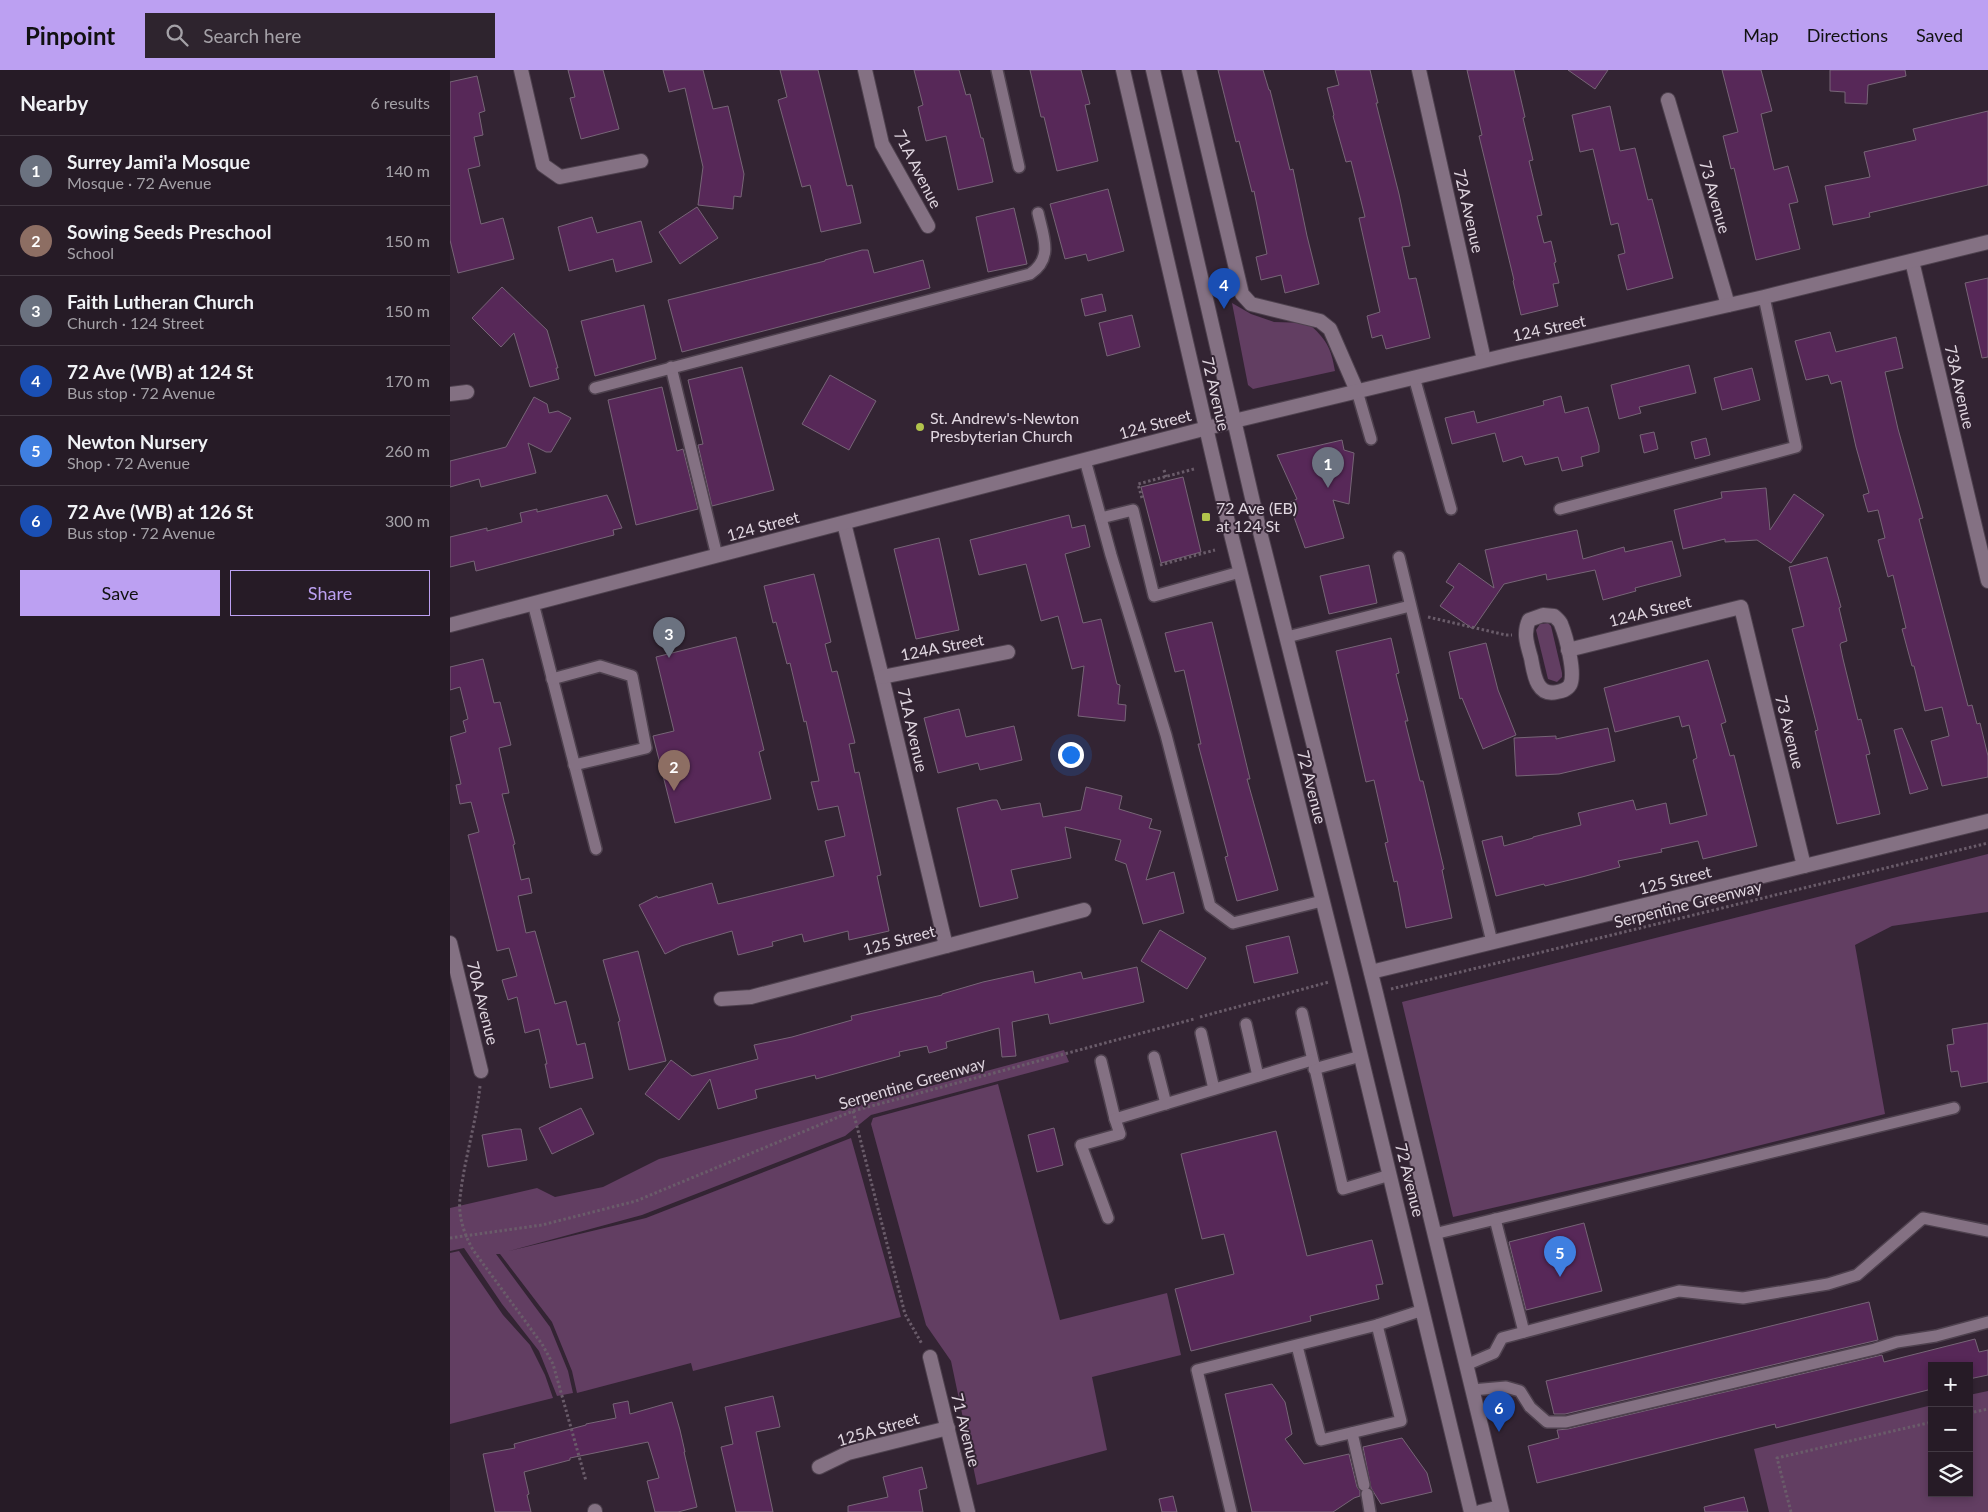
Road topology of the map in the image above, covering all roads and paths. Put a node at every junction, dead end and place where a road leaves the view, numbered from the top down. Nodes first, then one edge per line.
1 (521, 70) edge
2 (864, 70) edge
3 (997, 70) edge
4 (1123, 70) edge
5 (1153, 70) edge
6 (1189, 70) edge
7 (1419, 70) edge
8 (1668, 100) dead end
9 (641, 161) dead end
10 (1019, 167) dead end
11 (1038, 213) dead end
12 (928, 226) dead end
13 (1988, 242) edge
14 (1912, 260) junction
15 (1764, 296) junction
16 (1728, 305) junction
17 (1484, 360) junction
18 (671, 367) junction
19 (1414, 377) junction
20 (595, 388) dead end
21 (1357, 391) junction
22 (467, 392) dead end
23 (450, 394) edge
24 (1234, 421) junction
25 (1206, 428) junction
26 (1371, 439) dead end
27 (1085, 460) junction
28 (1194, 469) dead end
29 (1164, 470) dead end
30 (1166, 477) junction
31 (1142, 500) dead end
32 (1451, 509) dead end
33 (1560, 509) dead end
34 (1100, 518) junction
35 (844, 523) junction
36 (1215, 550) dead end
37 (717, 556) junction
38 (1156, 556) dead end
39 (1398, 557) dead end
40 (1240, 572) junction
41 (1988, 581) edge
42 (533, 603) junction
43 (1741, 607) joint
44 (1411, 611) junction
45 (450, 625) edge
46 (1515, 635) dead end
47 (1287, 636) junction
48 (1568, 650) junction
49 (1008, 652) dead end
50 (882, 677) junction
51 (552, 679) junction
52 (574, 765) junction
53 (1988, 821) edge
54 (1988, 843) edge
55 (596, 849) dead end
56 (1804, 866) junction
57 (1322, 901) junction
58 (1084, 910) dead end
59 (1492, 942) junction
60 (450, 943) edge
61 (946, 946) junction
62 (1370, 972) junction
63 (1330, 982) dead end
64 (1393, 989) dead end
65 (721, 998) dead end
66 (1302, 1013) dead end
67 (1246, 1024) dead end
68 (1201, 1033) dead end
69 (1361, 1056) junction
70 (1154, 1057) dead end
71 (1101, 1061) dead end
72 (1313, 1065) junction
73 (482, 1071) joint
74 (1258, 1076) junction
75 (1214, 1089) junction
76 (1166, 1104) junction
77 (1954, 1108) dead end
78 (853, 1111) junction
79 (1115, 1119) junction
80 (1390, 1175) junction
81 (1108, 1218) dead end
82 (1495, 1219) junction
83 (1988, 1231) edge
84 (1434, 1234) junction
85 (465, 1235) junction
86 (450, 1238) edge
87 (1423, 1310) junction
88 (1988, 1322) edge
89 (1378, 1326) junction
90 (1524, 1332) junction
91 (1298, 1346) junction
92 (930, 1357) joint
93 (1466, 1365) junction
94 (1472, 1390) junction
95 (1988, 1408) edge
96 (1973, 1412) edge
97 (1928, 1423) edge
98 (948, 1428) junction
99 (1352, 1432) junction
100 (819, 1467) dead end
101 (586, 1481) dead end
102 (1501, 1509) edge
103 (968, 1512) edge
104 (1231, 1512) edge
105 (1370, 1512) edge
106 (1471, 1512) edge
107 (1480, 1512) edge
108 (1791, 1512) edge

1 - 9 street
2 - 12 street, 71A Avenue
3 - 10 lane
4 - 25 street, 72 Avenue
5 - 24 street, 72 Avenue
6 - 21 street
7 - 17 street, 72A Avenue
8 - 16 street, 73 Avenue
11 - 18 lane
13 - 14 street, 124 Street
14 - 15 street, 124 Street
14 - 41 street, 73A Avenue
15 - 16 street, 124 Street
15 - 33 lane
16 - 17 street, 124 Street
17 - 19 street, 124 Street
18 - 20 lane
18 - 37 lane
19 - 21 street, 124 Street
19 - 32 lane
21 - 24 street, 124 Street
21 - 26 lane
22 - 23 street
24 - 25 street, 124 Street
24 - 47 street, 72 Avenue
25 - 27 street, 124 Street
25 - 40 street, 72 Avenue
27 - 34 lane
27 - 35 street, 124 Street
28 - 30 path
29 - 30 path
30 - 31 path
34 - 40 lane
34 - 57 lane
35 - 37 street, 124 Street
35 - 50 street, 71A Avenue
36 - 38 path
37 - 42 street, 124 Street
39 - 44 lane
40 - 57 street, 72 Avenue
42 - 45 street, 124 Street
42 - 51 lane
43 - 48 street, 124A Street
43 - 56 street, 73 Avenue
44 - 46 path
44 - 47 lane
44 - 59 lane
47 - 62 street, 72 Avenue
48 - 48 street
49 - 50 street, 124A Street
50 - 61 street, 71A Avenue
51 - 52 lane
51 - 52 lane
52 - 55 lane
53 - 56 street, 125 Street
54 - 64 path, Serpentine Greenway
56 - 59 street, 125 Street
57 - 69 street, 72 Avenue
58 - 61 street, 125 Street
59 - 62 street, 125 Street
60 - 73 street, 70A Avenue
61 - 65 street, 125 Street
62 - 84 street, 72 Avenue
63 - 78 path, Serpentine Greenway
66 - 72 lane
67 - 74 lane
68 - 75 lane
69 - 72 lane
69 - 80 street, 72 Avenue
70 - 76 lane
71 - 79 lane
72 - 74 lane
72 - 80 lane
73 - 85 path
74 - 75 lane
75 - 76 lane
76 - 79 lane
77 - 82 lane
78 - 85 path, Serpentine Greenway
78 - 92 path
79 - 81 lane
80 - 87 street, 72 Avenue
82 - 84 lane
82 - 90 lane
83 - 90 lane
84 - 93 street, 72 Avenue
85 - 86 path, Serpentine Greenway
85 - 101 path
87 - 89 lane
87 - 106 street, 72 Avenue
88 - 94 lane
89 - 91 lane
89 - 99 lane
90 - 93 lane
91 - 99 lane
91 - 104 lane
92 - 98 street, 71 Avenue
93 - 94 street, 72 Avenue
94 - 102 street, 72 Avenue
95 - 96 path
97 - 108 path
98 - 100 street, 125A Street
98 - 103 street, 71 Avenue
99 - 105 lane
102 - 107 street

